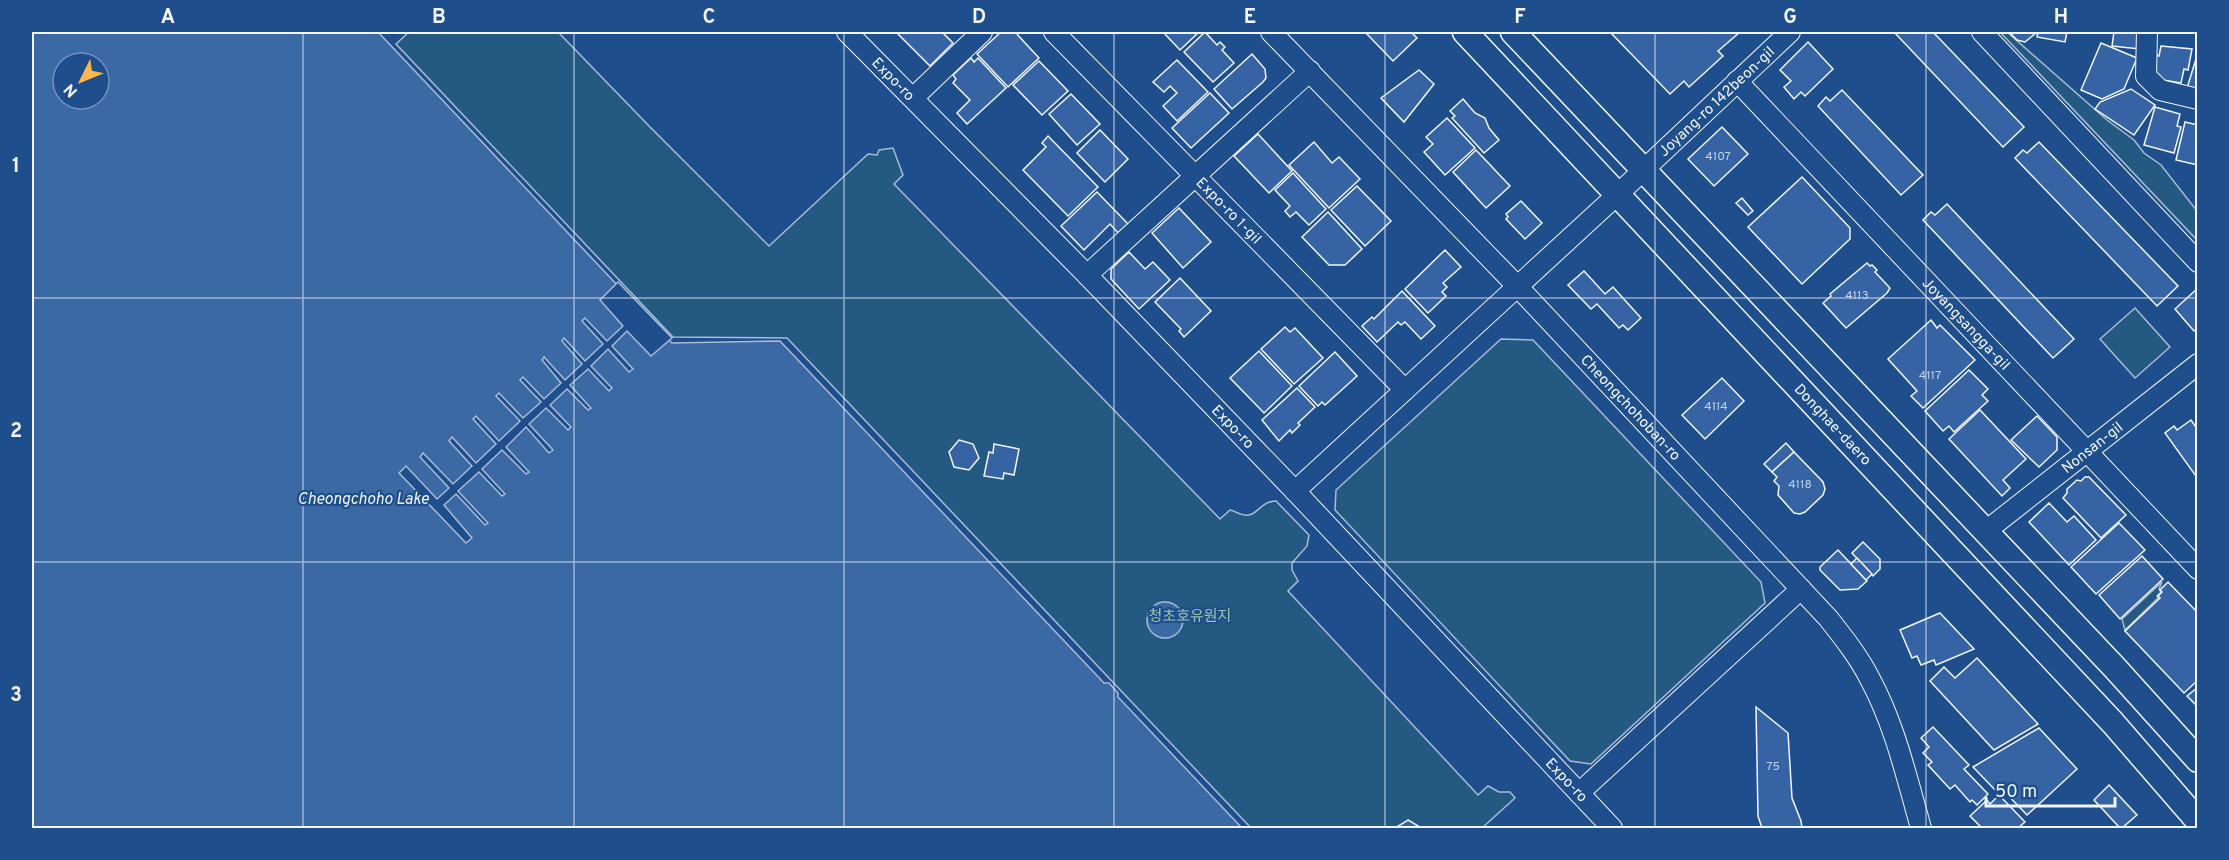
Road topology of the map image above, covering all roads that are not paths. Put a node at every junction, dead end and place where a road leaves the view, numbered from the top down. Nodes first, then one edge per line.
1 (847, 32) edge
2 (982, 32) edge
3 (1054, 32) edge
4 (1271, 32) edge
5 (1465, 32) edge
6 (1513, 32) edge
7 (1790, 32) edge
8 (1982, 32) edge
9 (2147, 32) edge
10 (1310, 71) junction
11 (1737, 81) junction
12 (913, 98) junction
13 (2198, 99) edge
14 (1643, 170) junction
15 (1197, 175) junction
16 (1618, 194) junction
17 (2198, 262) edge
18 (1087, 275) junction
19 (1518, 287) junction
20 (2198, 364) edge
21 (1405, 390) junction
22 (2087, 451) junction
23 (1295, 490) junction
24 (1986, 531) junction
25 (2198, 569) edge
26 (1801, 589) junction
27 (2198, 760) edge
28 (1579, 793) junction
29 (2198, 821) edge
30 (1612, 828) edge
31 (1921, 828) edge

1 - 12 street, Expo-ro
2 - 12 street
3 - 15 street, Expo-ro 1-gil
4 - 10 street, Cheongchohoban-ro
5 - 16 main road, Donghae-daero
6 - 14 main road
7 - 11 street, Joyang-ro 142beon-gil
8 - 17 street
9 - 13 street
10 - 15 street
10 - 19 street, Cheongchohoban-ro
11 - 14 street, Joyang-ro 142beon-gil
11 - 22 street, Joyangsangga-gil
12 - 18 street, Expo-ro
14 - 16 street, Joyang-ro 142beon-gil
14 - 24 main road
15 - 18 street
15 - 21 street, Expo-ro 1-gil
16 - 19 street, Joyang-ro 142beon-gil
16 - 29 main road, Donghae-daero
18 - 23 street, Expo-ro
19 - 21 street, Joyang-ro 142beon-gil
19 - 26 street, Cheongchohoban-ro
20 - 22 street, Nonsan-gil
21 - 23 street, Joyang-ro 142beon-gil
22 - 24 street, Nonsan-gil
22 - 25 street, Joyangsangga-gil
23 - 28 street, Expo-ro
24 - 27 main road
26 - 28 street
26 - 31 street, Cheongchohoban-ro
28 - 30 street, Expo-ro

